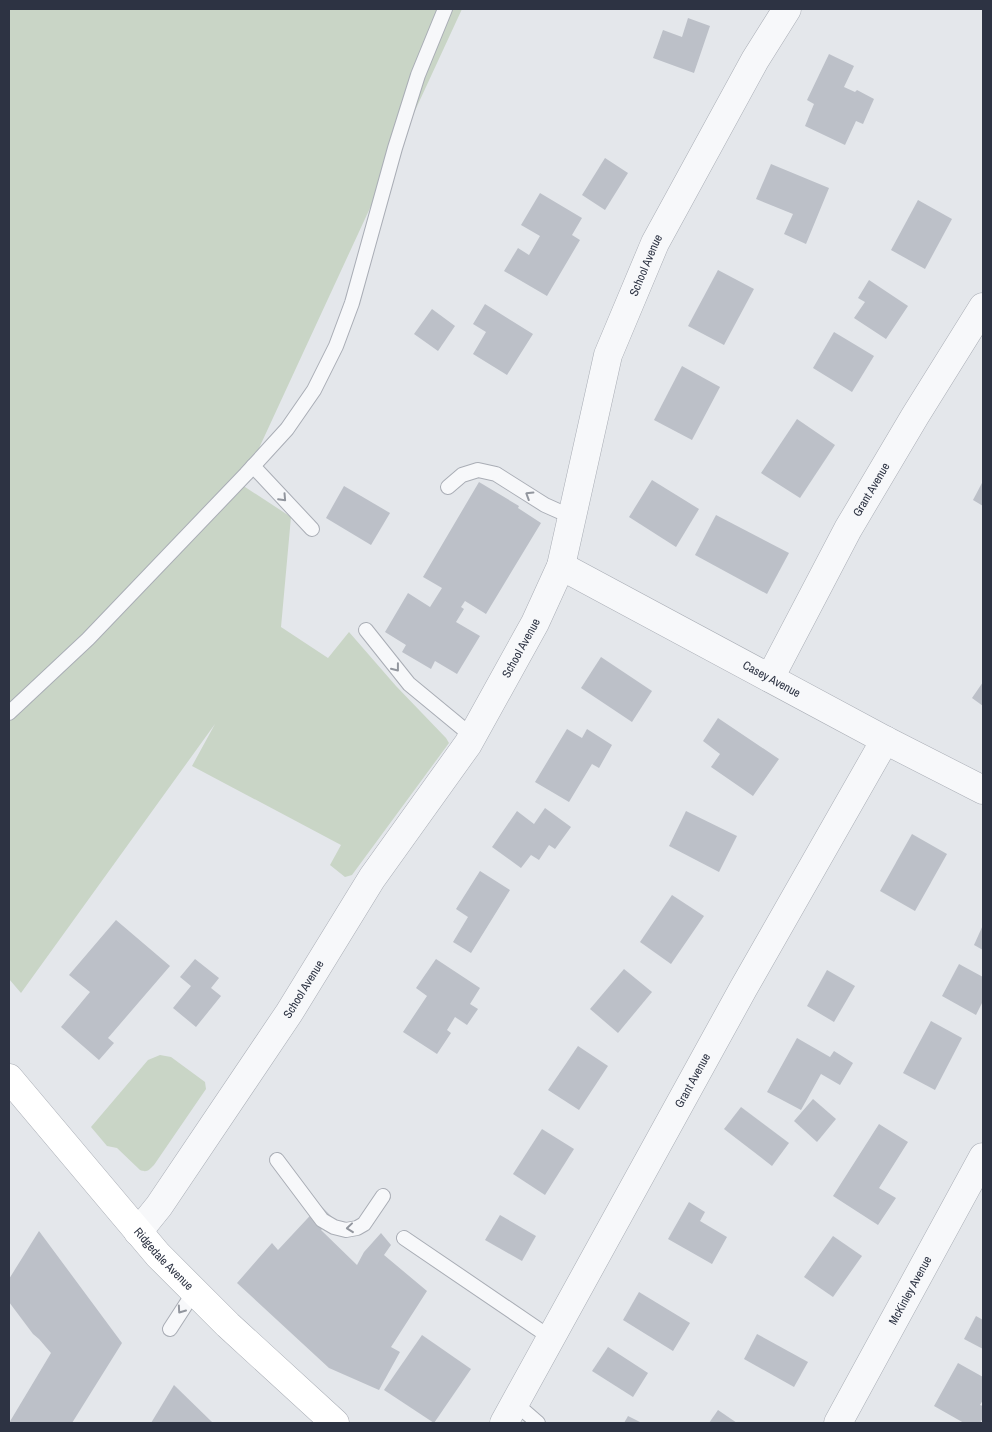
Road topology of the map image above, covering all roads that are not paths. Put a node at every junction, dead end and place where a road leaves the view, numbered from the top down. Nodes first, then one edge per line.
1 (445, 9) edge
2 (787, 9) edge
3 (983, 307) edge
4 (253, 466) junction
5 (448, 487) dead end
6 (572, 516) junction
7 (312, 529) dead end
8 (561, 566) junction
9 (366, 630) dead end
10 (770, 678) junction
11 (9, 713) edge
12 (472, 736) junction
13 (885, 740) junction
14 (983, 790) edge
15 (9, 1078) edge
16 (983, 1157) edge
17 (277, 1160) dead end
18 (384, 1196) dead end
19 (138, 1232) junction
20 (404, 1238) dead end
21 (194, 1292) junction
22 (170, 1329) dead end
23 (551, 1338) junction
24 (509, 1413) edge
25 (324, 1419) edge
26 (538, 1423) edge
27 (838, 1423) edge

1 - 4 lane
2 - 6 street, School Avenue
3 - 10 street, Grant Avenue
4 -> 7 lane
4 - 11 lane
6 -> 5 lane
6 - 8 street, School Avenue
8 - 10 street, Casey Avenue
8 - 12 street, School Avenue
9 -> 12 lane
10 - 13 street, Casey Avenue
12 - 19 street, School Avenue
13 - 14 street, Casey Avenue
13 - 23 street, Grant Avenue
15 - 19 main road, Ridgedale Avenue
16 - 27 street, McKinley Avenue
18 -> 17 lane
19 - 21 main road, Ridgedale Avenue
20 - 23 lane
21 -> 22 lane
21 - 25 main road, Ridgedale Avenue
23 - 24 street, Grant Avenue
24 - 26 lane

